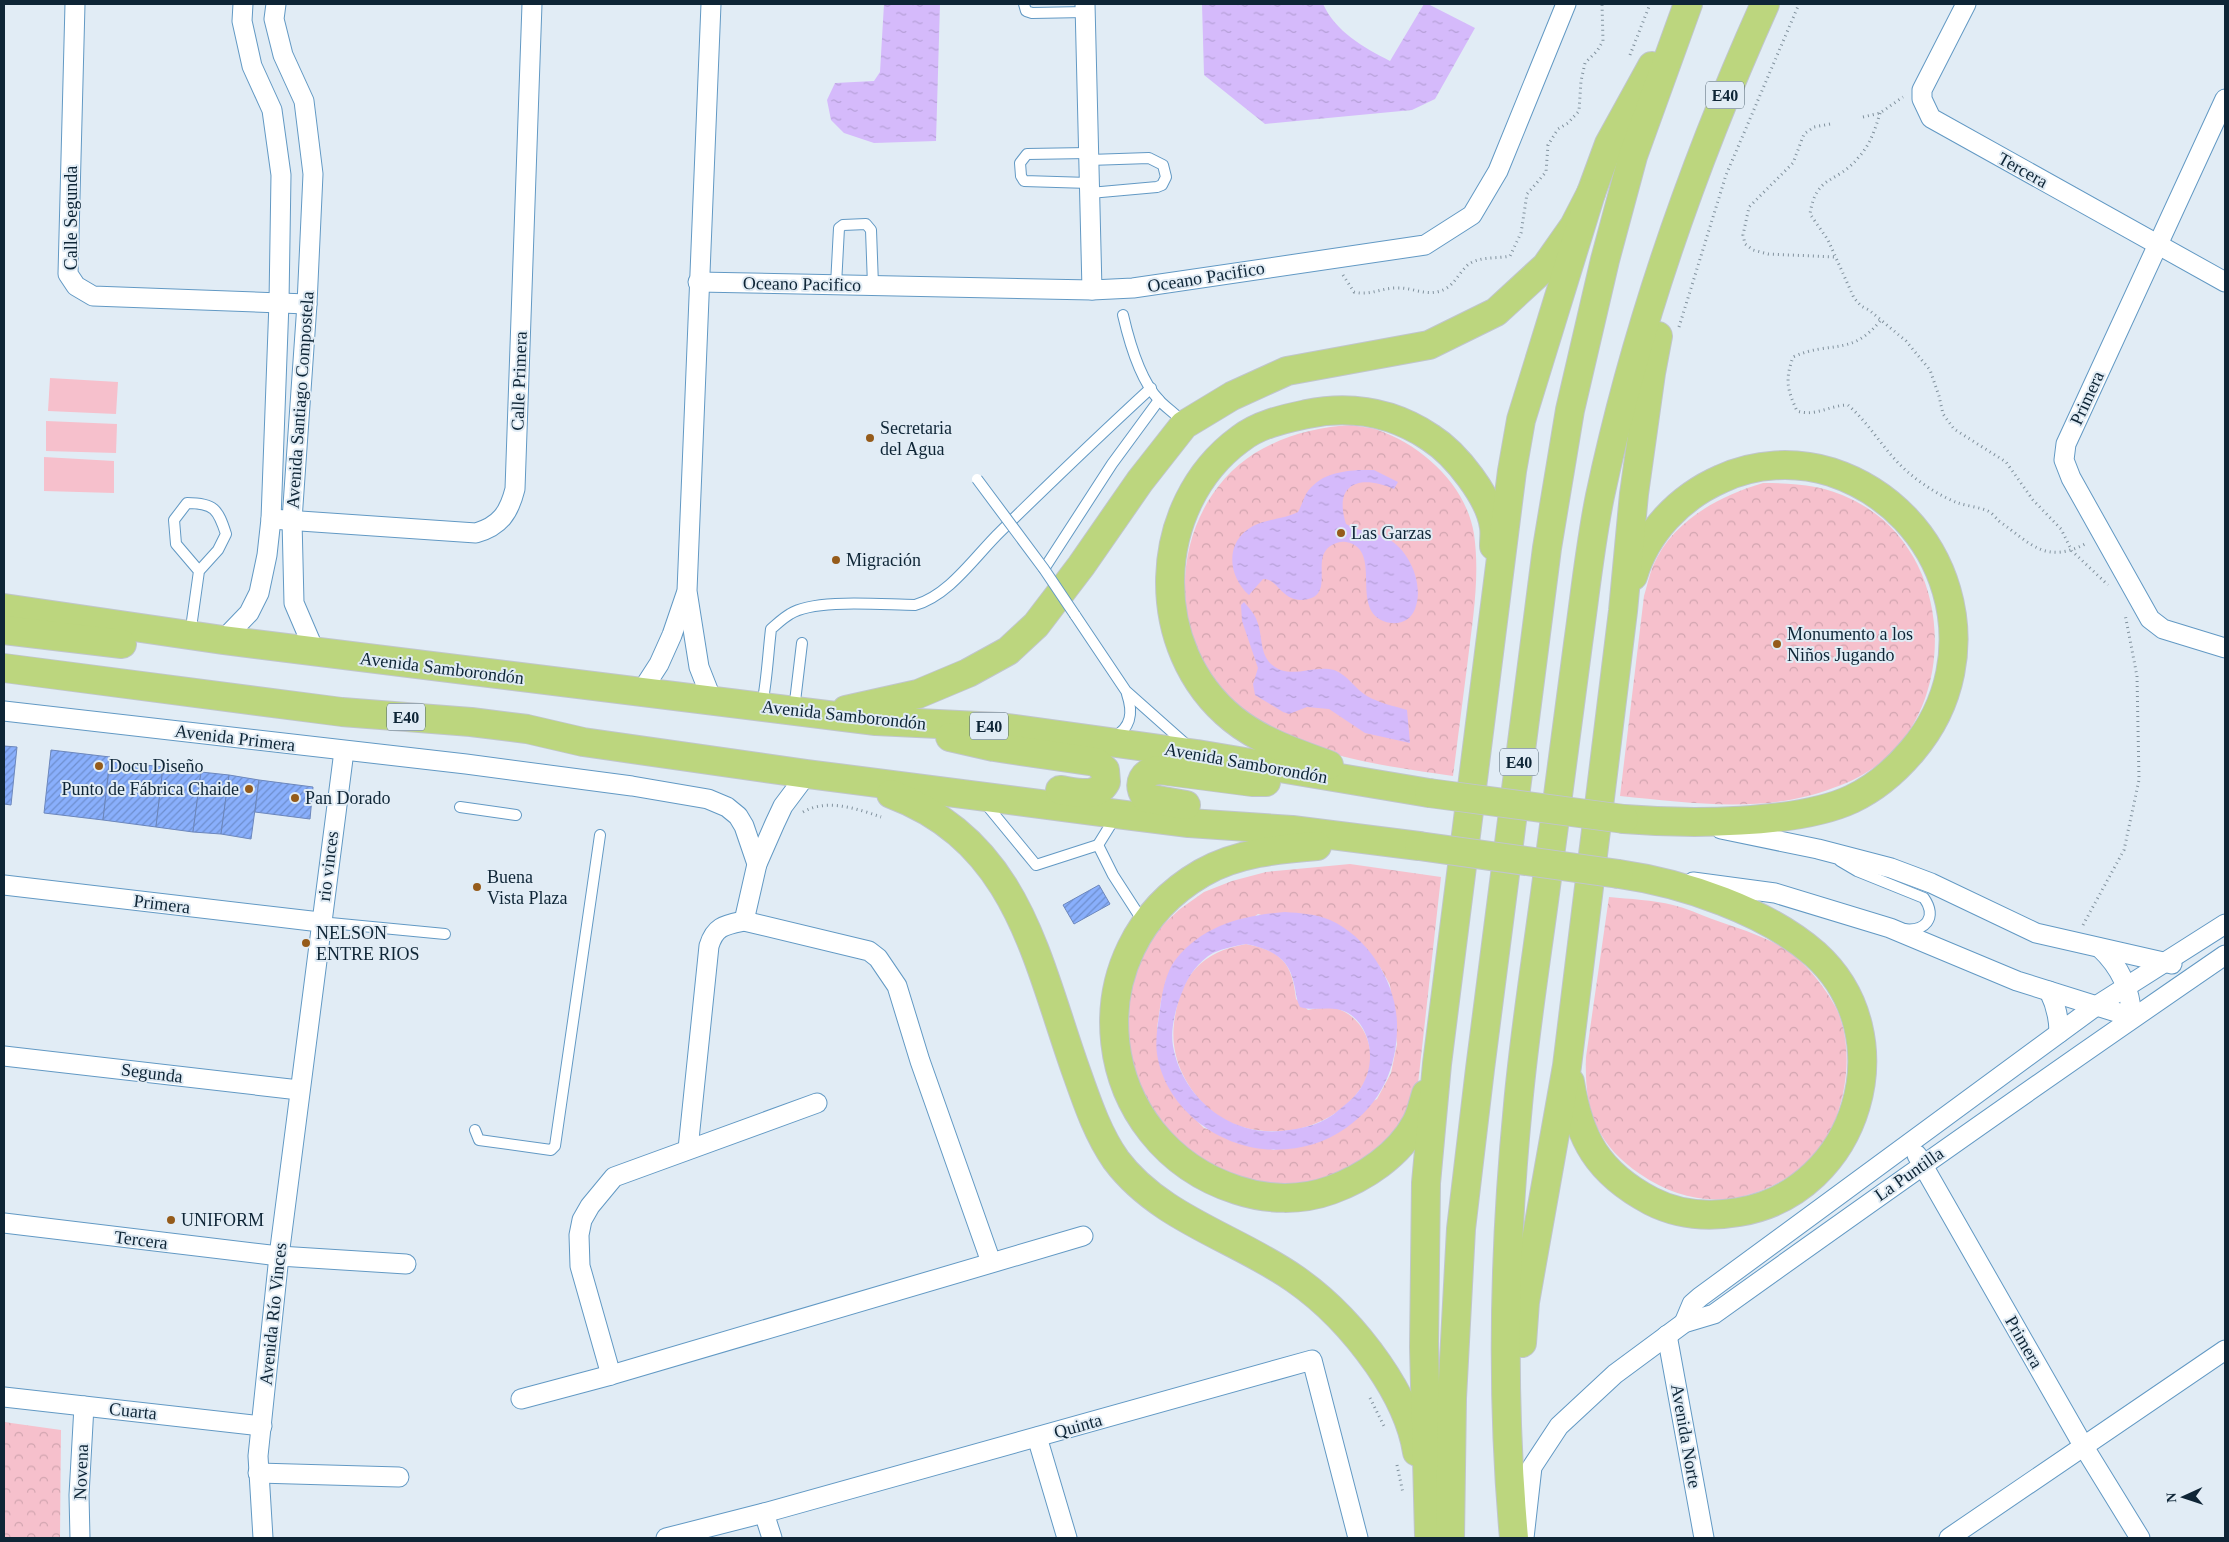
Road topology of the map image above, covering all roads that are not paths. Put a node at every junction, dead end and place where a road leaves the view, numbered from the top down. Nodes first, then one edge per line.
1 (75, 4) edge
2 (243, 4) edge
3 (276, 4) edge
4 (532, 4) edge
5 (711, 4) edge
6 (1024, 4) edge
7 (1566, 4) edge
8 (1688, 4) edge
9 (1765, 4) edge
10 (1966, 4) edge
11 (1085, 8) edge
12 (2225, 99) edge
13 (309, 144) junction
14 (277, 147) junction
15 (1089, 156) junction
16 (1089, 188) junction
17 (1689, 188) junction
18 (1591, 193) junction
19 (2158, 245) junction
20 (698, 282) junction
21 (2225, 282) edge
22 (836, 285) junction
23 (873, 286) junction
24 (1092, 290) junction
25 (279, 302) junction
26 (307, 304) junction
27 (1124, 315) dead end
28 (1150, 388) junction
29 (1159, 400) junction
30 (1184, 425) junction
31 (977, 479) dead end
32 (272, 519) junction
33 (292, 520) junction
34 (1044, 569) junction
35 (199, 571) junction
36 (687, 591) junction
37 (1495, 606) junction
38 (4, 608) edge
39 (1623, 611) junction
40 (4, 630) edge
41 (187, 635) junction
42 (223, 640) junction
43 (802, 643) dead end
44 (2225, 648) edge
45 (315, 652) junction
46 (4, 668) edge
47 (1126, 691) junction
48 (641, 692) junction
49 (712, 700) junction
50 (761, 706) junction
51 (794, 711) junction
52 (4, 712) edge
53 (824, 715) junction
54 (876, 721) junction
55 (1101, 740) junction
56 (344, 751) junction
57 (1197, 754) junction
58 (820, 776) junction
59 (1338, 779) junction
60 (1384, 785) junction
61 (904, 786) junction
62 (980, 796) junction
63 (460, 807) dead end
64 (1117, 814) junction
65 (516, 815) dead end
66 (1684, 821) junction
67 (1292, 830) junction
68 (600, 835) dead end
69 (1375, 842) junction
70 (1098, 845) junction
71 (1818, 849) junction
72 (757, 864) junction
73 (1630, 876) junction
74 (4, 886) edge
75 (744, 921) junction
76 (320, 922) junction
77 (1144, 923) junction
78 (2225, 924) edge
79 (1890, 928) junction
80 (445, 934) dead end
81 (2100, 948) junction
82 (2225, 956) edge
83 (2165, 962) junction
84 (2202, 971) junction
85 (2127, 986) junction
86 (2049, 991) junction
87 (2096, 1006) junction
88 (2132, 1018) junction
89 (2059, 1033) junction
90 (4, 1056) edge
91 (1437, 1064) junction
92 (1567, 1066) junction
93 (300, 1090) junction
94 (817, 1103) dead end
95 (475, 1130) dead end
96 (1910, 1144) junction
97 (688, 1149) junction
98 (1922, 1164) junction
99 (4, 1224) edge
100 (1083, 1236) dead end
101 (279, 1256) junction
102 (991, 1262) junction
103 (406, 1264) dead end
104 (1684, 1323) junction
105 (1667, 1335) junction
106 (2225, 1350) edge
107 (611, 1375) junction
108 (4, 1397) edge
109 (521, 1399) dead end
110 (84, 1406) junction
111 (262, 1426) junction
112 (1037, 1437) junction
113 (2084, 1447) junction
114 (258, 1473) junction
115 (399, 1477) dead end
116 (1510, 1489) junction
117 (764, 1513) junction
118 (1436, 1537) edge
119 (80, 1538) edge
120 (263, 1538) edge
121 (666, 1538) edge
122 (772, 1538) edge
123 (1067, 1538) edge
124 (1358, 1538) edge
125 (1514, 1538) edge
126 (1524, 1538) edge
127 (1704, 1538) edge
128 (1949, 1538) edge
129 (2140, 1538) edge

1 - 25 street, Calle Segunda
2 - 14 street, Avenida Santiago Compostela
3 - 13 street, Avenida Santiago Compostela
4 - 33 street, Calle Primera
5 - 20 street
6 - 11 lane
7 - 24 street, Oceano Pacifico
8 - 18 highway
8 - 118 highway, E40
9 - 17 highway, E40
10 - 19 street, Tercera
11 - 15 street
12 - 19 street, Primera
13 - 14 street
13 - 26 street, Avenida Santiago Compostela
14 - 25 street, Avenida Santiago Compostela
15 - 16 street
15 - 16 lane
15 - 16 lane
16 - 24 street
17 - 39 highway
17 - 116 highway, E40
18 - 30 highway
18 - 37 highway
19 - 21 street, Tercera
19 - 44 street, Primera
20 - 22 street, Oceano Pacifico
20 - 36 street
22 - 23 street, Oceano Pacifico
22 - 23 lane
23 - 24 street, Oceano Pacifico
25 - 26 street, Calle Segunda
25 - 32 street, Avenida Santiago Compostela
26 - 33 street, Avenida Santiago Compostela
27 - 28 lane
28 - 29 lane
28 - 50 lane
29 - 30 lane
29 - 34 lane
30 - 53 highway
31 - 34 lane, bridge
32 - 33 street, Calle Primera
32 - 42 street, Avenida Santiago Compostela
33 - 45 street, Avenida Santiago Compostela
34 - 47 lane, bridge
35 - 35 lane
35 - 41 lane
36 - 48 street
36 - 49 street
37 - 60 highway
37 - 91 highway
38 - 41 highway, Avenida Samborondón / E40
39 - 66 highway, Avenida Samborondón
39 - 92 highway
40 - 41 highway
41 - 42 highway, Avenida Samborondón / E40
42 - 45 highway, Avenida Samborondón / E40
43 - 51 lane
45 - 48 highway, Avenida Samborondón / E40
46 - 58 highway, E40
47 - 55 lane
47 - 57 lane
48 - 49 highway, Avenida Samborondón / E40
49 - 50 highway, Avenida Samborondón / E40
50 - 51 highway, Avenida Samborondón / E40
51 - 53 highway, Avenida Samborondón / E40
52 - 56 street, Avenida Primera
53 - 54 highway, Avenida Samborondón / E40
54 - 55 highway, Avenida Samborondón / E40
54 - 61 highway
55 - 57 highway, Avenida Samborondón / E40
56 - 72 street, Avenida Primera
56 - 76 street, rio vinces
57 - 59 highway, Avenida Samborondón / E40
58 - 61 highway, E40
58 - 72 street
58 - 118 highway
59 - 60 highway, Avenida Samborondón / E40
59 - 67 highway
60 - 66 highway, Avenida Samborondón / E40, bridge
61 - 62 highway, E40
62 - 64 highway, E40
62 - 70 lane
63 - 65 lane
64 - 67 highway, E40
64 - 70 lane
66 - 71 street
67 - 69 highway, E40
68 - 95 lane
69 - 73 highway, E40, bridge
69 - 77 highway
70 - 77 lane
71 - 79 lane
71 - 81 street
72 - 75 street
73 - 79 street
73 - 92 highway
74 - 76 street, Primera
75 - 97 street
75 - 102 street
76 - 80 lane
76 - 93 street, rio vinces
77 - 91 highway
78 - 83 street, La Puntilla
79 - 86 street
81 - 83 street
81 - 85 street
82 - 84 street, La Puntilla
83 - 84 street
83 - 85 street, La Puntilla
84 - 88 street, La Puntilla
85 - 87 street, La Puntilla
85 - 88 street
86 - 87 street
86 - 89 street
87 - 88 street
87 - 89 street, La Puntilla
88 - 98 street, La Puntilla
89 - 96 street, La Puntilla
90 - 93 street, Segunda
91 - 118 highway
92 - 116 highway
93 - 101 street, Avenida Río Vinces
94 - 97 street
96 - 98 street, Primera
96 - 104 street, La Puntilla
97 - 107 street
98 - 104 street, La Puntilla
98 - 113 street, Primera
99 - 101 street, Tercera
100 - 102 street
101 - 103 street, Tercera
101 - 111 street, Avenida Río Vinces
102 - 107 street
104 - 105 street, La Puntilla
105 - 126 street, La Puntilla
105 - 127 street, Avenida Norte
106 - 113 street
107 - 109 street
108 - 110 street, Cuarta
110 - 111 street, Cuarta
110 - 119 street, Novena
111 - 114 street, Avenida Río Vinces
112 - 117 street, Quinta
112 - 123 street
112 - 124 street, Quinta
113 - 128 street
113 - 129 street, Primera
114 - 115 street
114 - 120 street, Avenida Río Vinces
116 - 125 highway, E40
117 - 121 street, Quinta
117 - 122 street

